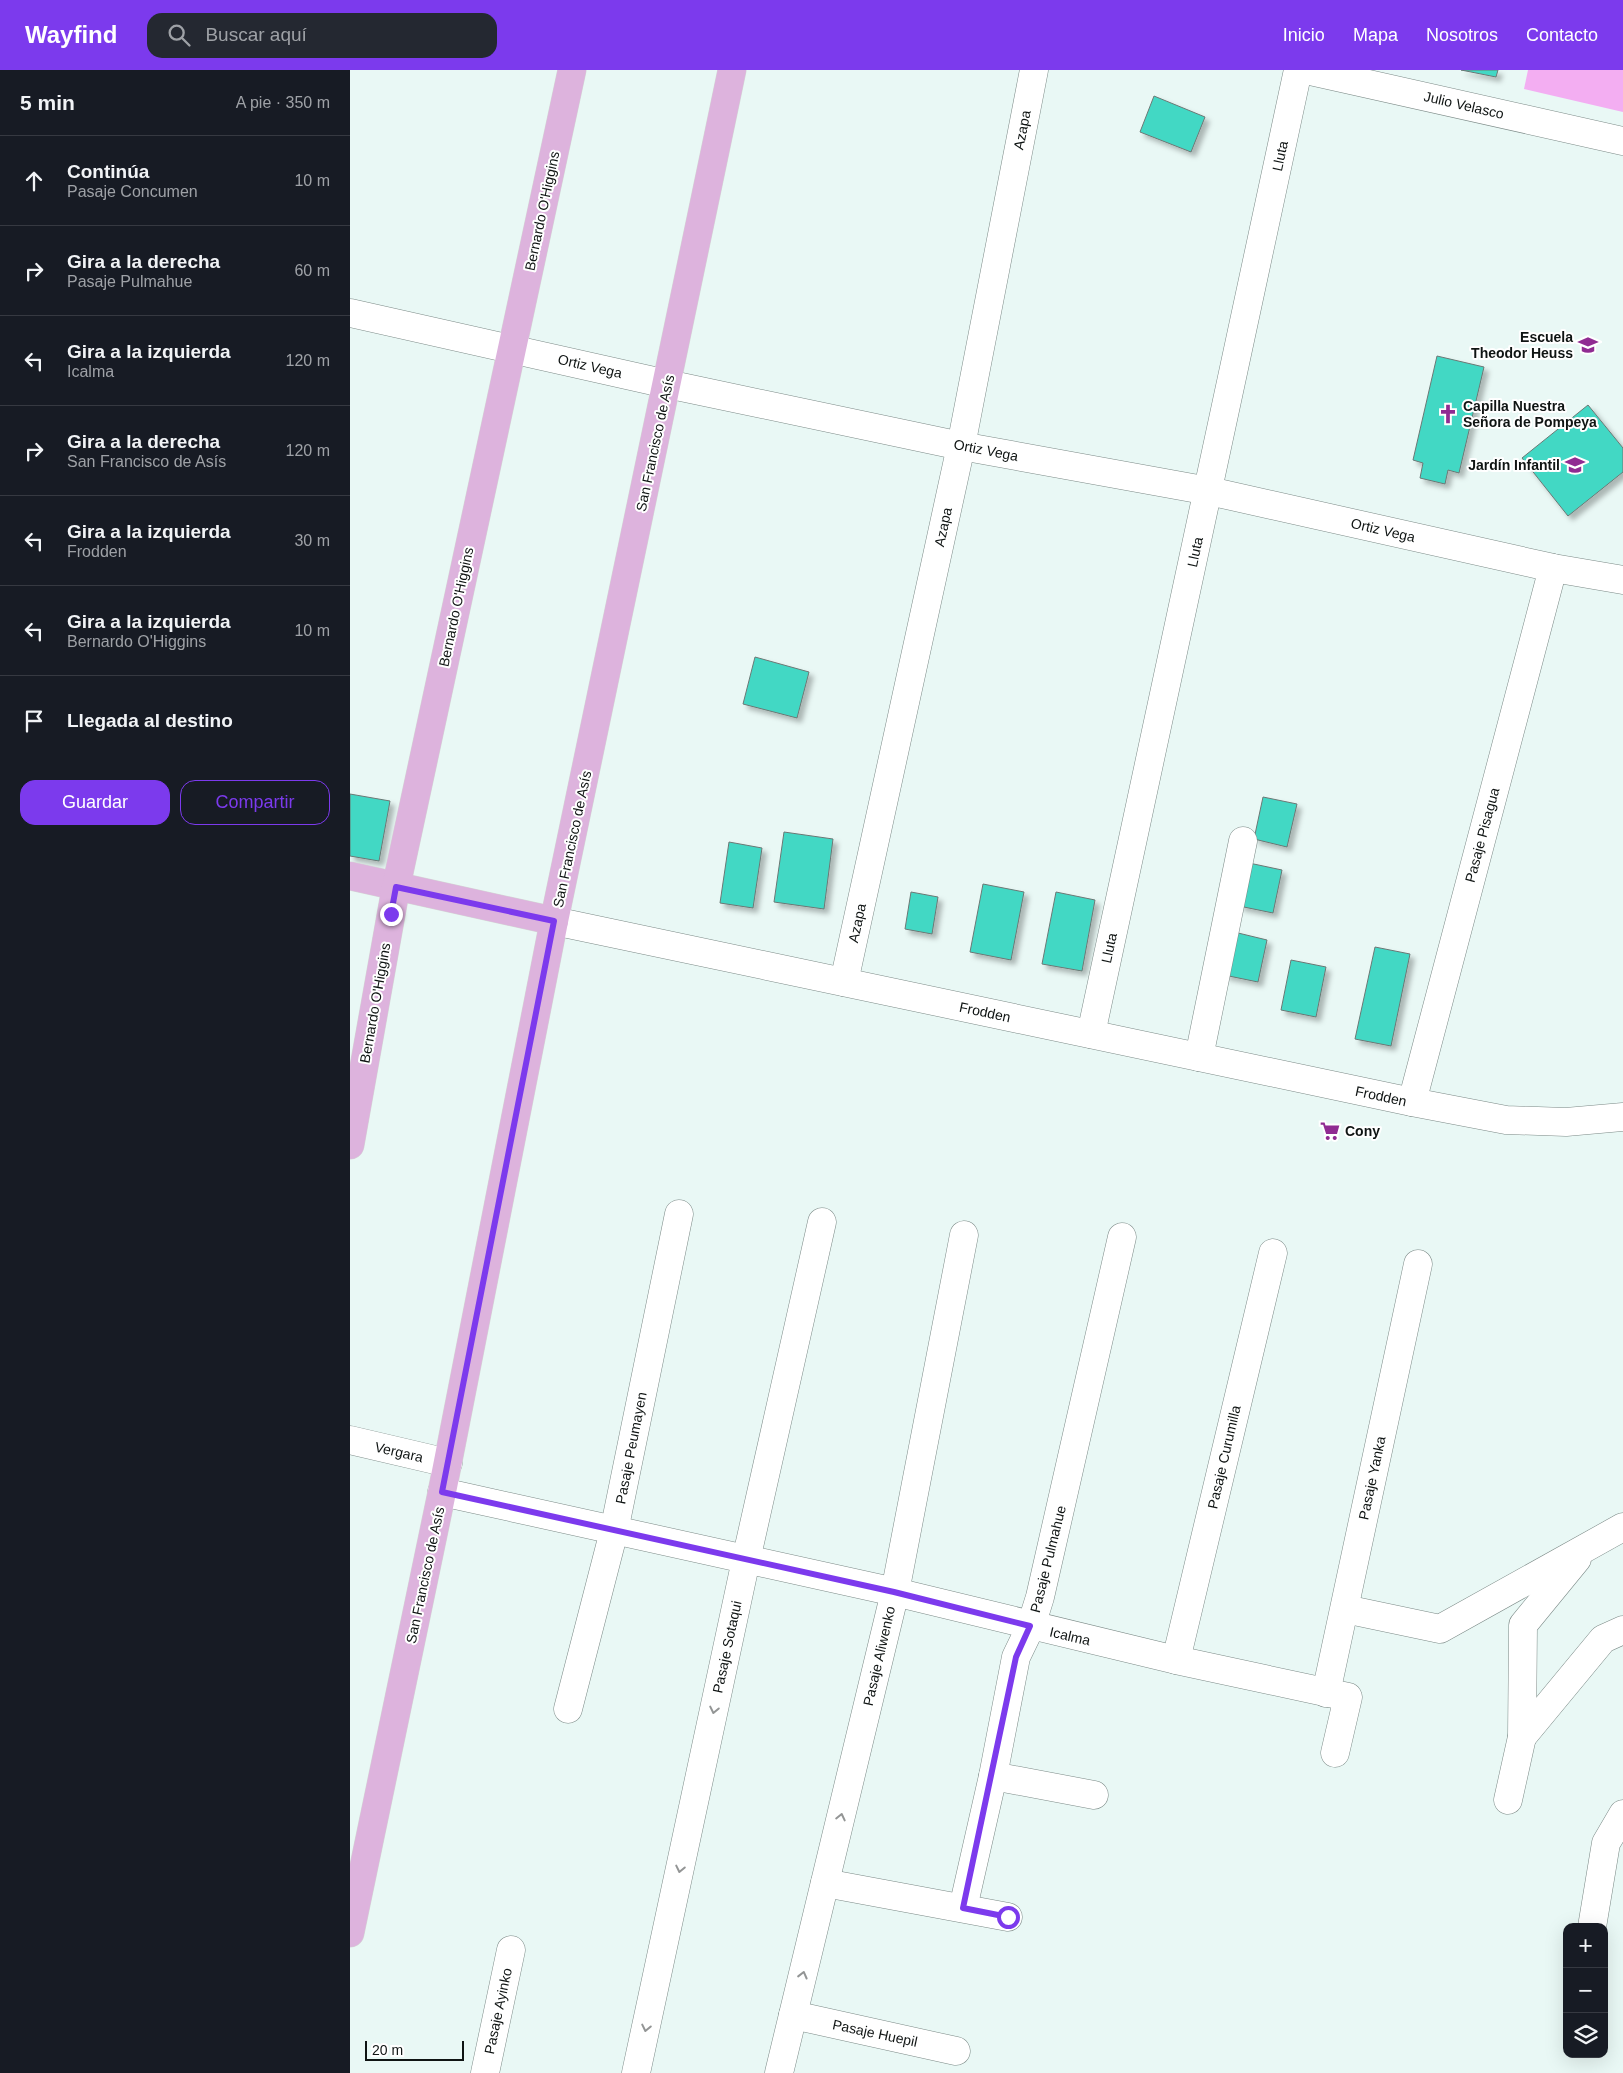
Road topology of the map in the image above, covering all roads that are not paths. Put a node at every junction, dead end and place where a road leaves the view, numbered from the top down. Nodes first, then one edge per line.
1 (572, 70) edge
2 (732, 70) edge
3 (1034, 70) edge
4 (1298, 70) edge
5 (1306, 70) edge
6 (1623, 141) edge
7 (350, 313) edge
8 (511, 348) junction
9 (667, 384) junction
10 (961, 446) junction
11 (1208, 491) junction
12 (1553, 568) junction
13 (1623, 580) edge
14 (1243, 841) dead end
15 (350, 876) edge
16 (396, 887) junction
17 (554, 921) junction
18 (844, 982) junction
19 (1091, 1034) junction
20 (1199, 1057) junction
21 (1412, 1102) junction
22 (1623, 1117) edge
23 (350, 1145) edge
24 (679, 1214) dead end
25 (822, 1222) dead end
26 (964, 1236) dead end
27 (1122, 1237) dead end
28 (1273, 1253) dead end
29 (1418, 1264) dead end
30 (350, 1440) edge
31 (448, 1463) junction
32 (442, 1492) junction
33 (1623, 1527) edge
34 (614, 1530) junction
35 (1587, 1546) junction
36 (746, 1560) junction
37 (894, 1592) junction
38 (1345, 1609) junction
39 (1030, 1626) junction
40 (1623, 1630) edge
41 (1176, 1660) junction
42 (1337, 1695) junction
43 (568, 1709) dead end
44 (1522, 1737) junction
45 (1335, 1753) dead end
46 (993, 1776) junction
47 (1094, 1795) dead end
48 (1508, 1800) dead end
49 (1623, 1814) edge
50 (825, 1884) junction
51 (963, 1908) junction
52 (1008, 1917) dead end
53 (1593, 1923) edge
54 (350, 1933) edge
55 (511, 1950) dead end
56 (793, 2015) junction
57 (956, 2051) dead end
58 (485, 2073) edge
59 (636, 2073) edge
60 (780, 2073) edge

1 - 8 main road, Bernardo O'Higgins
2 - 9 main road, San Francisco de Asís
3 - 10 street, Azapa
4 - 11 street, Lluta
5 - 6 street, Julio Velasco
7 - 8 street, Ortiz Vega
8 - 9 street, Ortiz Vega
8 - 16 main road, Bernardo O'Higgins
9 - 10 street, Ortiz Vega
9 - 17 main road, San Francisco de Asís
10 - 11 street, Ortiz Vega
10 - 18 street, Azapa
11 - 12 street, Ortiz Vega
11 - 19 street, Lluta
12 - 13 street, Ortiz Vega
12 - 21 street, Pasaje Pisagua
14 - 20 street
15 - 16 main road, Frodden
16 - 17 main road, Frodden
16 - 23 main road, Bernardo O'Higgins
17 - 18 street, Frodden
17 - 31 main road, San Francisco de Asís
18 - 19 street, Frodden
19 - 20 street, Frodden
20 - 21 street, Frodden
21 - 22 street, Frodden
24 - 34 street, Pasaje Peumayen
25 - 36 street, Pasaje Sotaqui
26 - 37 street, Pasaje Aliwenko
27 - 39 street, Pasaje Pulmahue
28 - 41 street, Pasaje Curumilla
29 - 38 street, Pasaje Yanka
30 - 31 street, Vergara
31 - 32 main road, San Francisco de Asís
32 - 34 street, Icalma
32 - 54 main road, San Francisco de Asís
33 - 35 street
34 - 36 street, Icalma
34 - 43 street, Pasaje Peumayen
35 - 38 street
35 - 44 street
36 - 37 street, Icalma
36 -> 59 street, Pasaje Sotaqui
37 - 39 street, Icalma
50 -> 37 street, Pasaje Aliwenko
38 - 42 street, Pasaje Yanka
39 - 41 street, Icalma
39 - 46 street, Pasaje Pulmahue
40 - 44 street
41 - 42 street, Icalma
42 - 45 street, Pasaje Yanka
44 - 48 street
46 - 47 street
46 - 51 street, Pasaje Pulmahue
49 - 53 street
50 - 51 street
56 -> 50 street, Pasaje Aliwenko
51 - 52 street
55 - 58 street, Pasaje Ayinko
56 - 57 street, Pasaje Huepil
56 - 60 street, Pasaje Aliwenko

